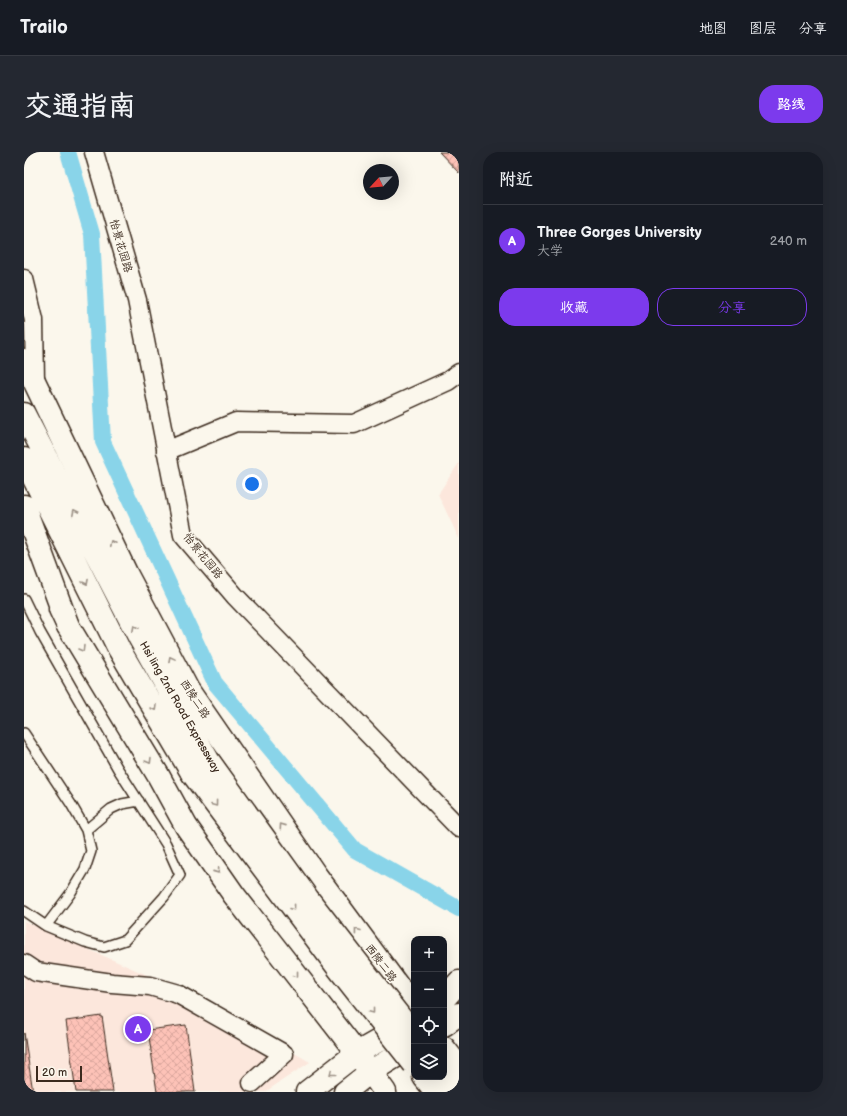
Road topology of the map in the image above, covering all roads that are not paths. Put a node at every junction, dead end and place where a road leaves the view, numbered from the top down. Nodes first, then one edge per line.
1 (94, 152) edge
2 (24, 279) edge
3 (24, 360) edge
4 (459, 373) edge
5 (35, 382) junction
6 (24, 414) edge
7 (166, 451) junction
8 (24, 459) edge
9 (24, 506) edge
10 (24, 525) edge
11 (24, 599) edge
12 (68, 626) junction
13 (24, 733) edge
14 (139, 801) junction
15 (459, 828) edge
16 (86, 830) junction
17 (24, 911) edge
18 (46, 926) junction
19 (24, 964) edge
20 (459, 982) edge
21 (447, 996) edge
22 (411, 1004) edge
23 (459, 1014) edge
24 (411, 1023) edge
25 (447, 1023) edge
26 (411, 1031) edge
27 (411, 1047) edge
28 (447, 1052) edge
29 (356, 1053) junction
30 (411, 1060) edge
31 (459, 1067) edge
32 (370, 1072) junction
33 (447, 1077) edge
34 (426, 1080) edge
35 (252, 1083) dead end
36 (307, 1092) edge
37 (344, 1092) edge
38 (385, 1092) edge
39 (436, 1092) edge
40 (459, 1092) edge

1 - 7 street, 怡景花园路
2 - 5 street
3 - 5 main road, 西陵二路
4 - 7 street
22 -> 5 main road, 西陵二路
26 -> 6 main road, Hsi ling 2nd Road Expressway, bridge
7 - 15 street, 怡景花园路
8 -> 30 main road, Hsi ling 2nd Road Expressway, bridge
9 - 12 main road
10 - 12 main road
11 - 14 lane
12 -> 29 main road
13 - 16 lane
14 - 16 lane
14 - 18 lane
16 - 18 lane
17 - 18 lane
19 - 35 street
20 - 21 main road
23 - 25 main road
24 - 29 main road
27 - 32 main road
28 - 31 main road
29 - 32 main road
29 -> 36 main road
32 - 37 main road
32 - 38 main road
33 - 40 main road
34 - 39 main road

